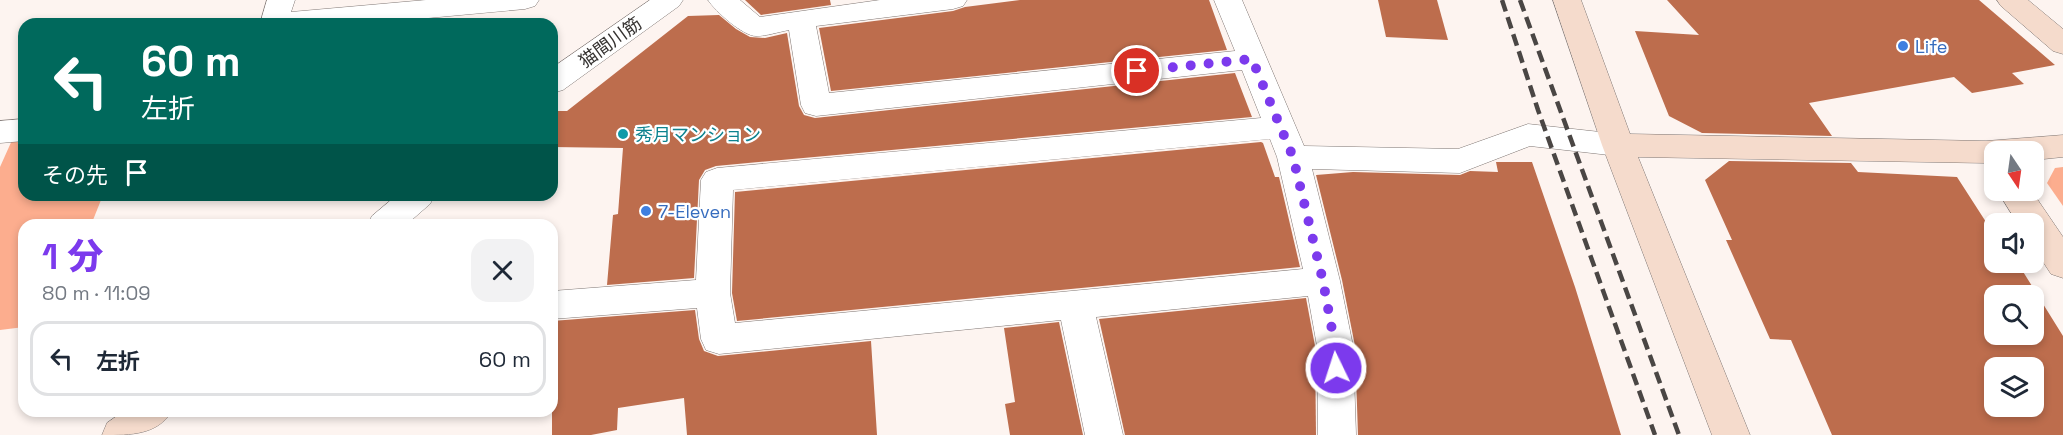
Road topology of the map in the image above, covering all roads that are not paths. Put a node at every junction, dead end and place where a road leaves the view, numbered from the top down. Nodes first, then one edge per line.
1 (281, 0) edge
2 (525, 0) edge
3 (669, 0) edge
4 (722, 0) edge
5 (953, 0) edge
6 (1228, 0) edge
7 (1566, 0) edge
8 (2011, 0) edge
9 (449, 3) edge
10 (276, 18) edge
11 (318, 18) edge
12 (801, 19) junction
13 (2063, 44) edge
14 (1252, 59) junction
15 (558, 79) edge
16 (18, 130) edge
17 (0, 132) edge
18 (1286, 142) junction
19 (1618, 145) junction
20 (2063, 146) edge
21 (2044, 149) edge
22 (1984, 158) edge
23 (412, 201) edge
24 (2020, 201) edge
25 (391, 219) edge
26 (2063, 264) edge
27 (1323, 281) junction
28 (713, 293) junction
29 (1075, 304) junction
30 (558, 305) edge
31 (145, 417) edge
32 (121, 435) edge
33 (1104, 435) edge
34 (1337, 435) edge
35 (1731, 435) edge

1 - 10 street
2 - 9 street
3 - 15 street, 猫間川筋
4 - 12 street
5 - 12 street
6 - 14 street
7 - 19 street
8 - 13 street
9 - 11 street
12 - 14 street
14 - 18 street
16 - 17 street
18 - 19 street
18 - 27 street
18 - 28 street
19 - 22 street
19 - 35 street
20 - 21 street
23 - 25 street
24 - 26 street
27 - 29 street
27 - 34 street
28 - 29 street
28 - 30 street
29 - 33 street
31 - 32 street

